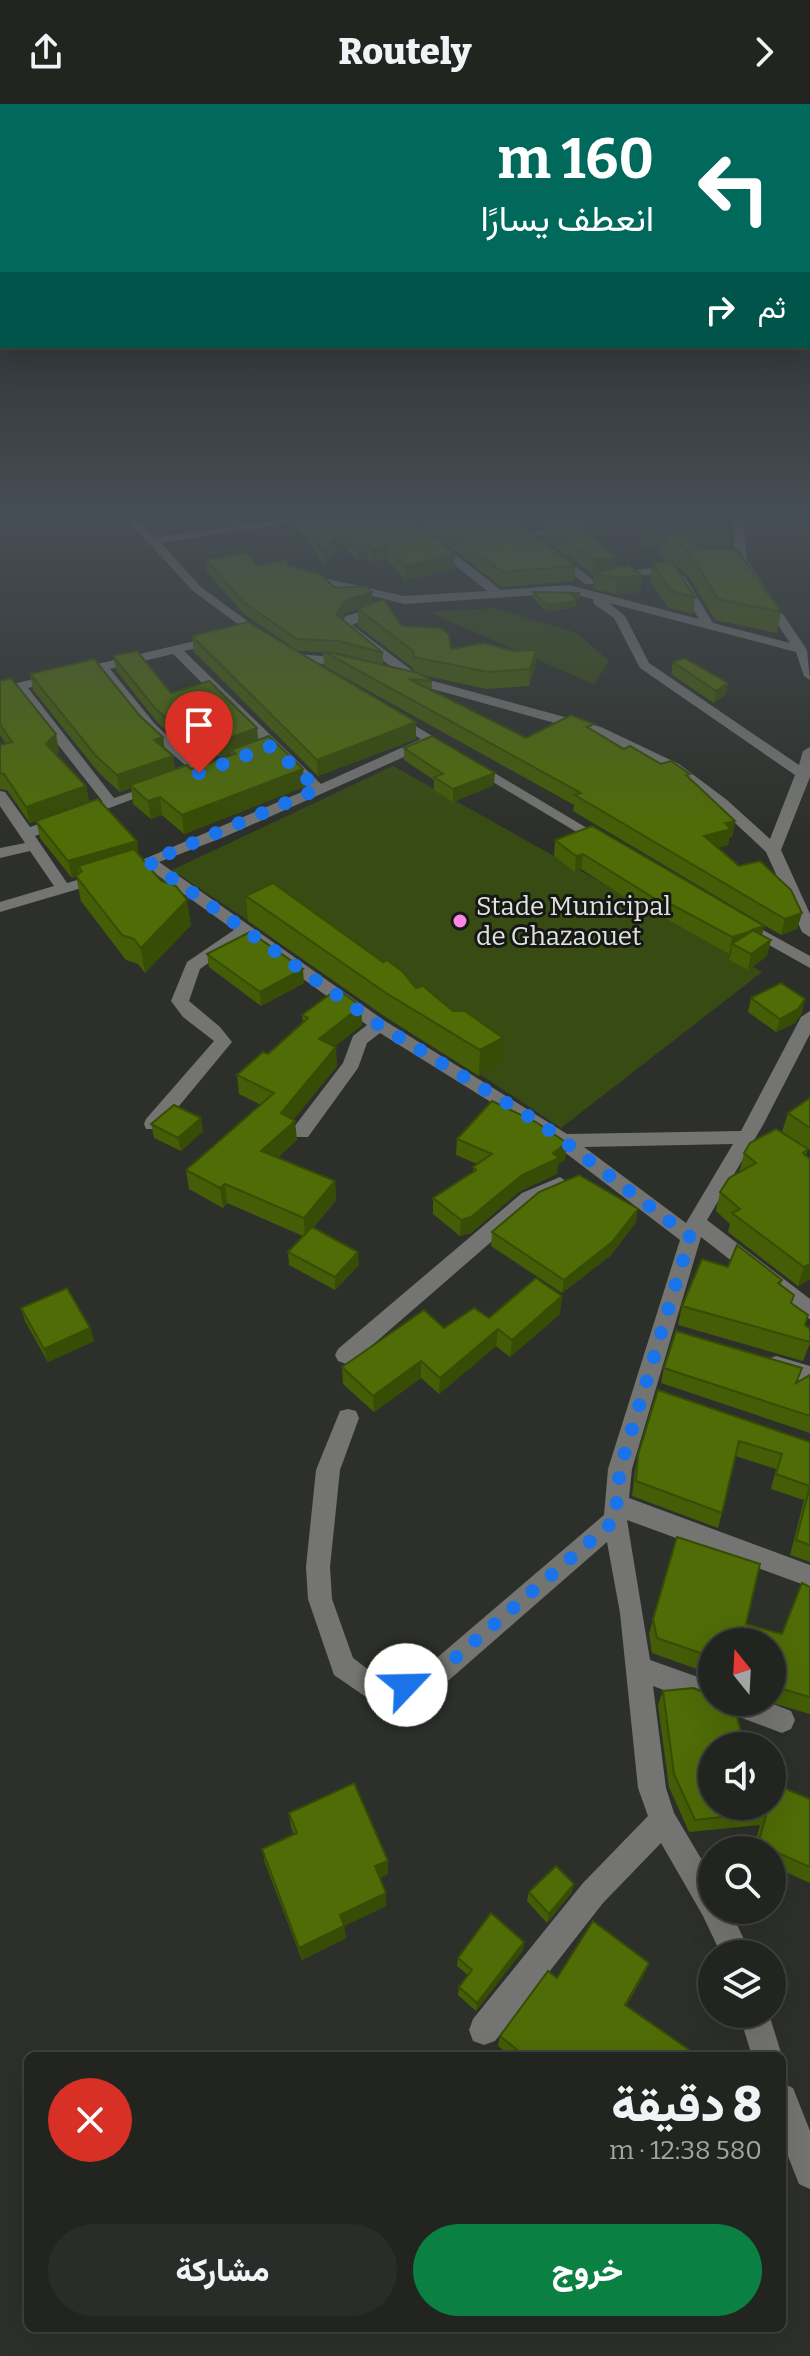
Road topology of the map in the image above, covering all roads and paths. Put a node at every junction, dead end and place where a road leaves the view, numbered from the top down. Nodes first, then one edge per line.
1 (237, 619) edge
2 (350, 619) edge
3 (621, 619) edge
4 (689, 619) edge
5 (705, 619) edge
6 (780, 619) edge
7 (708, 625) junction
8 (251, 630) junction
9 (801, 650) junction
10 (177, 651) junction
11 (283, 651) junction
12 (102, 667) junction
13 (810, 676) edge
14 (330, 678) edge
15 (418, 681) junction
16 (20, 687) junction
17 (0, 691) edge
18 (376, 706) edge
19 (433, 740) junction
20 (810, 751) edge
21 (804, 775) junction
22 (318, 789) junction
23 (0, 795) edge
24 (112, 804) junction
25 (31, 839) junction
26 (613, 848) edge
27 (773, 850) junction
28 (0, 853) edge
29 (149, 862) junction
30 (64, 889) junction
31 (0, 907) edge
32 (735, 919) edge
33 (243, 931) junction
34 (810, 932) edge
35 (810, 963) edge
36 (810, 1017) edge
37 (379, 1025) junction
38 (153, 1124) edge
39 (750, 1131) junction
40 (301, 1132) dead end
41 (776, 1140) edge
42 (563, 1141) junction
43 (608, 1176) junction
44 (693, 1230) junction
45 (810, 1311) edge
46 (346, 1355) dead end
47 (750, 1358) edge
48 (810, 1375) edge
49 (642, 1389) junction
50 (670, 1399) edge
51 (348, 1418) dead end
52 (615, 1511) junction
53 (810, 1576) edge
54 (639, 1668) junction
55 (698, 1690) edge
56 (771, 1716) edge
57 (782, 1720) dead end
58 (663, 1820) junction
59 (698, 1880) edge
60 (758, 2028) edge
61 (484, 2030) dead end
62 (766, 2052) edge
63 (786, 2110) edge
64 (810, 2173) edge

1 - 8 street
2 - 15 street
3 - 21 street
4 - 7 street
5 - 7 street
6 - 9 street
7 - 9 street
8 - 10 street
8 - 11 street
9 - 13 street
10 - 12 street
10 - 22 street
11 - 14 street
11 - 15 street
12 - 16 street
12 - 24 street
15 - 27 street
16 - 17 street
16 - 24 street
18 - 19 street
19 - 22 street
19 - 26 street
20 - 21 street
21 - 27 street
22 - 29 street
23 - 25 street
24 - 25 street
25 - 28 street
25 - 30 street
27 - 34 street
29 - 30 street
29 - 33 street
30 - 31 street
32 - 35 street
33 - 37 street
33 - 38 street
36 - 39 street
37 - 40 street
37 - 42 street
39 - 41 street
39 - 42 street
39 - 44 street
42 - 43 street
43 - 44 street
43 - 46 street
44 - 45 street
44 - 49 street
47 - 48 street
49 - 50 street
49 - 52 street
51 - 52 street
52 - 53 street
52 - 54 street
54 - 55 street
54 - 58 street
56 - 57 street
58 - 59 street
58 - 61 street
60 - 62 street
63 - 64 street

